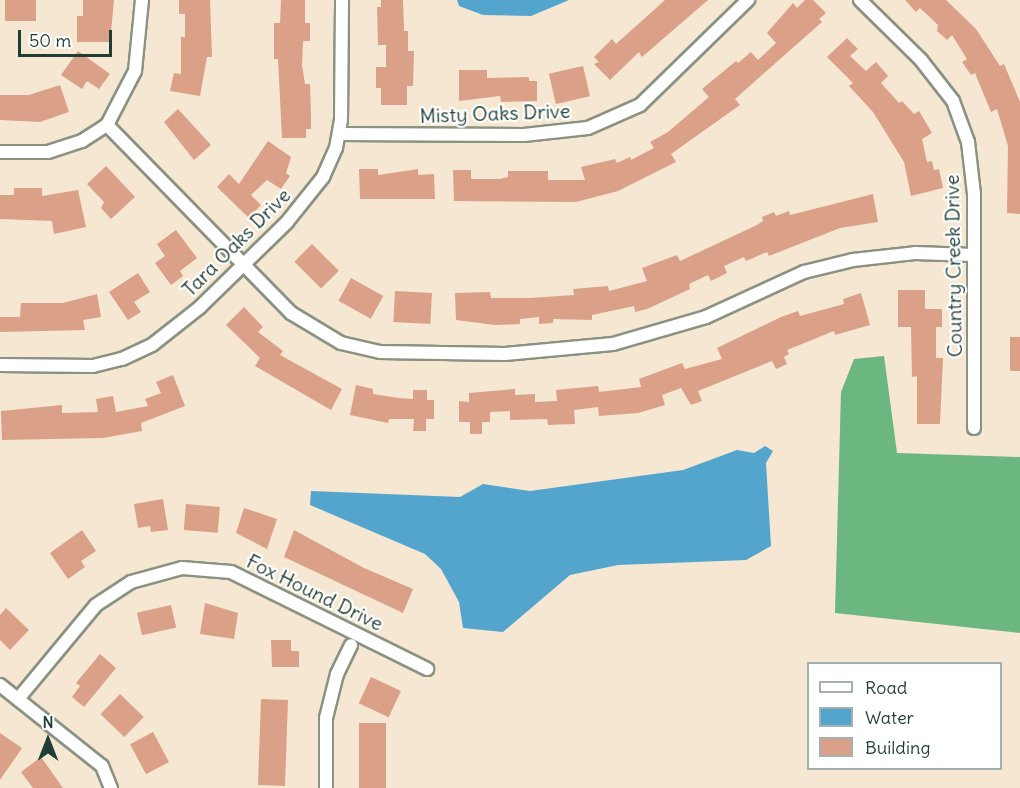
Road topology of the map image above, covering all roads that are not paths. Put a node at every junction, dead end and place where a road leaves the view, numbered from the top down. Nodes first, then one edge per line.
1 (142, 0) edge
2 (342, 0) edge
3 (748, 0) edge
4 (860, 0) edge
5 (107, 125) junction
6 (339, 134) junction
7 (0, 152) edge
8 (973, 255) junction
9 (244, 263) junction
10 (0, 365) edge
11 (974, 428) dead end
12 (351, 645) dead end
13 (427, 669) dead end
14 (0, 685) edge
15 (18, 699) junction
16 (111, 788) edge
17 (326, 788) edge

1 - 5 street
2 - 6 street, Tara Oaks Drive
3 - 6 street, Misty Oaks Drive
4 - 8 street, Country Creek Drive
5 - 7 street
5 - 9 street
6 - 9 street, Tara Oaks Drive
8 - 9 street
8 - 11 street, Country Creek Drive
9 - 10 street, Tara Oaks Drive
12 - 17 street
13 - 15 street, Fox Hound Drive
14 - 15 street
15 - 16 street

